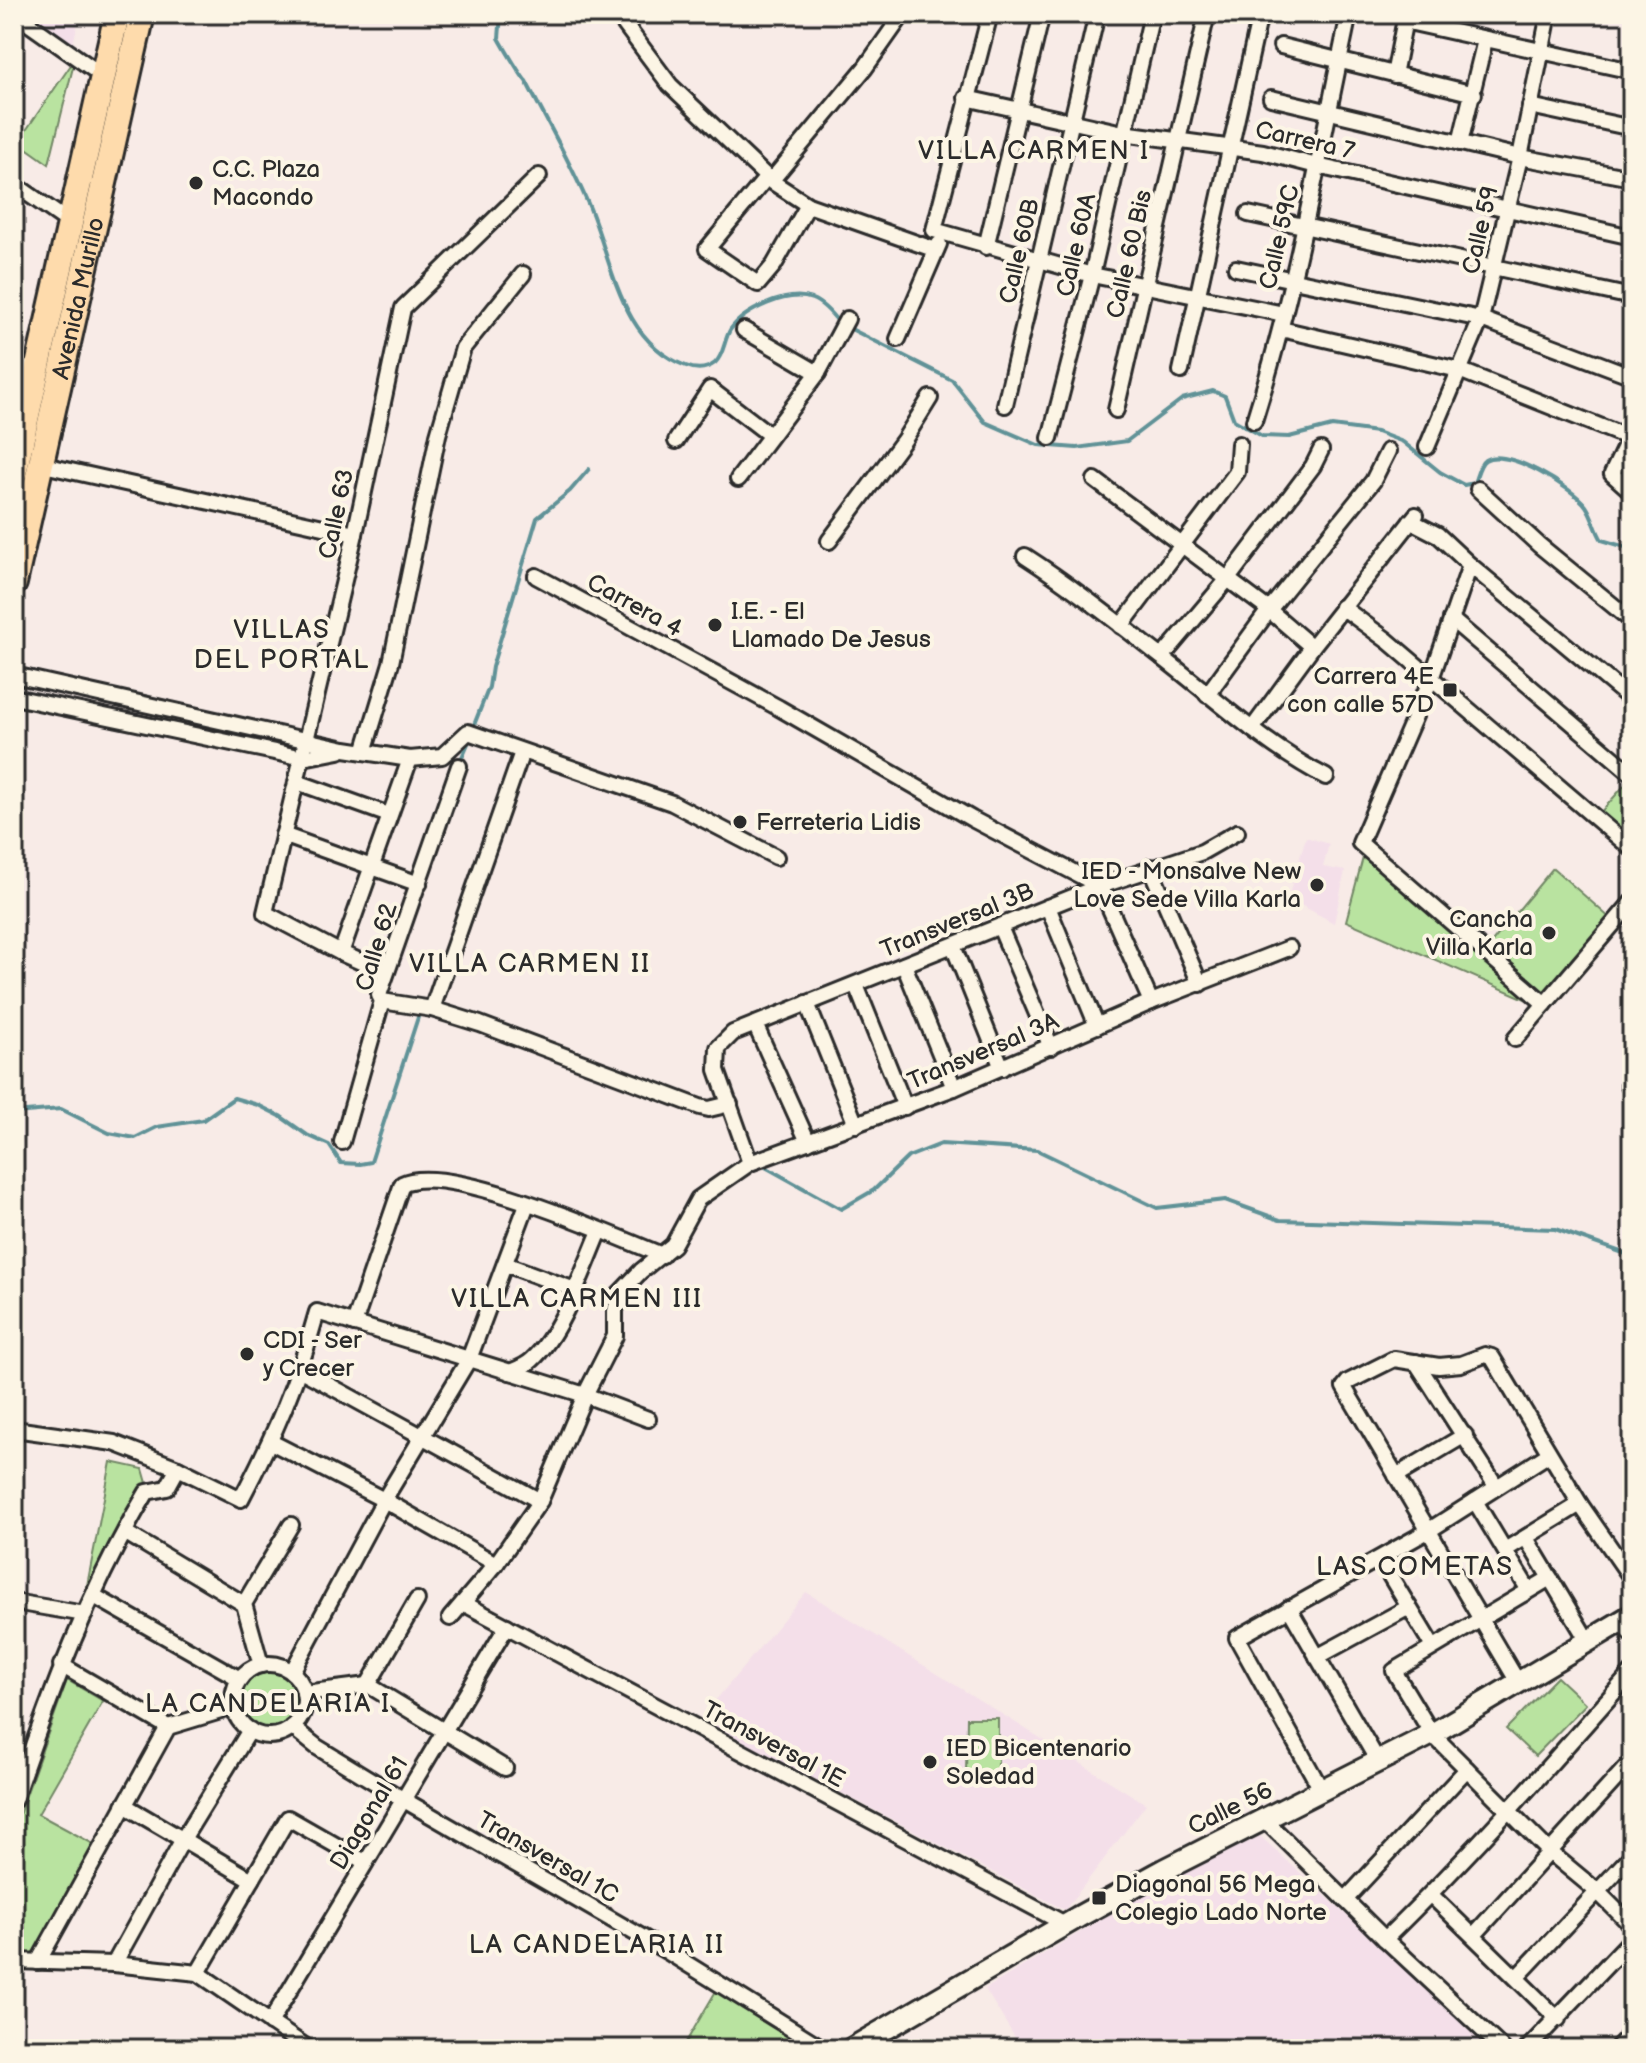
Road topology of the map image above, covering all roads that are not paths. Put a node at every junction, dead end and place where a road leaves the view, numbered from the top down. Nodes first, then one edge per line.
1 (15, 14) edge
2 (117, 14) edge
3 (142, 14) edge
4 (617, 14) edge
5 (903, 14) edge
6 (990, 14) edge
7 (1042, 14) edge
8 (1097, 14) edge
9 (1152, 14) edge
10 (1207, 14) edge
11 (1260, 14) edge
12 (1349, 14) edge
13 (1549, 14) edge
14 (1405, 18) edge
15 (1485, 40) junction
16 (1281, 46) dead end
17 (1541, 53) junction
18 (1339, 62) junction
19 (1632, 71) edge
20 (1394, 75) junction
21 (103, 76) junction
22 (1474, 94) junction
23 (966, 98) junction
24 (1271, 98) dead end
25 (1530, 106) junction
26 (1019, 110) junction
27 (1330, 110) junction
28 (1072, 121) junction
29 (1632, 128) edge
30 (1123, 133) junction
31 (1179, 139) junction
32 (1460, 143) junction
33 (1229, 145) junction
34 (1520, 157) junction
35 (1317, 166) junction
36 (539, 176) dead end
37 (1632, 178) edge
38 (769, 179) junction
39 (14, 184) edge
40 (808, 205) junction
41 (1507, 210) junction
42 (1248, 214) dead end
43 (70, 223) junction
44 (1303, 227) junction
45 (938, 232) junction
46 (1632, 237) edge
47 (986, 247) junction
48 (936, 250) junction
49 (1039, 261) junction
50 (1236, 268) dead end
51 (1494, 268) junction
52 (523, 274) dead end
53 (1092, 275) junction
54 (1292, 280) junction
55 (1143, 285) junction
56 (1199, 297) junction
57 (1632, 297) edge
58 (1481, 319) junction
59 (1282, 321) junction
60 (844, 325) dead end
61 (744, 330) dead end
62 (898, 339) dead end
63 (38, 361) junction
64 (1459, 370) junction
65 (1181, 371) dead end
66 (818, 373) junction
67 (1632, 376) edge
68 (14, 382) edge
69 (930, 398) dead end
70 (1005, 405) dead end
71 (1116, 410) dead end
72 (1254, 421) dead end
73 (770, 435) junction
74 (1631, 436) edge
75 (1050, 438) dead end
76 (676, 441) dead end
77 (1239, 444) dead end
78 (1427, 447) dead end
79 (1321, 450) dead end
80 (1388, 451) dead end
81 (39, 464) junction
82 (14, 473) edge
83 (738, 479) dead end
84 (1095, 480) dead end
85 (1478, 489) dead end
86 (1632, 492) edge
87 (355, 534) junction
88 (829, 541) dead end
89 (1183, 545) junction
90 (1025, 556) dead end
91 (1470, 565) junction
92 (536, 576) dead end
93 (1227, 580) junction
94 (14, 583) edge
95 (1342, 607) junction
96 (1269, 610) junction
97 (1451, 619) junction
98 (1632, 621) edge
99 (1121, 626) junction
100 (1312, 647) junction
101 (1162, 657) junction
102 (14, 675) edge
103 (1431, 679) junction
104 (75, 689) junction
105 (1207, 695) junction
106 (14, 697) edge
107 (1632, 700) edge
108 (70, 709) junction
109 (1252, 729) junction
110 (307, 741) junction
111 (345, 749) junction
112 (364, 752) junction
113 (522, 752) junction
114 (303, 758) junction
115 (410, 759) junction
116 (459, 766) dead end
117 (1632, 774) edge
118 (1326, 777) dead end
119 (297, 782) junction
120 (389, 815) junction
121 (1237, 832) dead end
122 (283, 835) junction
123 (1632, 849) edge
124 (776, 857) dead end
125 (371, 867) junction
126 (1150, 867) junction
127 (419, 884) junction
128 (1100, 886) junction
129 (1632, 902) edge
130 (1048, 907) junction
131 (1000, 927) junction
132 (953, 946) junction
133 (1289, 948) dead end
134 (341, 953) junction
135 (904, 965) junction
136 (386, 973) junction
137 (1200, 984) junction
138 (856, 985) junction
139 (382, 1001) junction
140 (1151, 1002) junction
141 (807, 1003) junction
142 (1545, 1004) junction
143 (432, 1009) junction
144 (755, 1024) junction
145 (1097, 1026) junction
146 (1515, 1039) dead end
147 (1051, 1047) junction
148 (1002, 1068) junction
149 (954, 1088) junction
150 (730, 1104) junction
151 (905, 1107) junction
152 (856, 1125) junction
153 (342, 1142) dead end
154 (808, 1142) junction
155 (750, 1163) junction
156 (527, 1204) junction
157 (600, 1231) junction
158 (662, 1255) junction
159 (505, 1264) junction
160 (575, 1290) junction
161 (354, 1324) junction
162 (469, 1359) junction
163 (1416, 1362) junction
164 (301, 1370) junction
165 (510, 1372) junction
166 (585, 1395) junction
167 (648, 1419) dead end
168 (14, 1429) edge
169 (1465, 1435) junction
170 (423, 1437) junction
171 (271, 1442) junction
172 (1549, 1454) junction
173 (178, 1468) junction
174 (1396, 1476) junction
175 (1496, 1486) junction
176 (384, 1500) junction
177 (540, 1501) junction
178 (1475, 1501) junction
179 (1580, 1504) junction
180 (291, 1525) dead end
181 (1428, 1531) junction
182 (126, 1533) junction
183 (1526, 1538) junction
184 (1505, 1550) junction
185 (1380, 1559) junction
186 (496, 1564) junction
187 (1550, 1578) junction
188 (1632, 1579) edge
189 (1528, 1589) junction
190 (94, 1596) junction
191 (417, 1600) dead end
192 (14, 1602) edge
193 (463, 1603) junction
194 (244, 1604) junction
195 (1409, 1607) junction
196 (1289, 1608) junction
197 (85, 1614) junction
198 (450, 1618) dead end
199 (1480, 1618) junction
200 (1628, 1624) edge
201 (507, 1626) junction
202 (1589, 1643) junction
203 (1433, 1647) junction
204 (1317, 1657) junction
205 (61, 1665) junction
206 (261, 1665) junction
207 (292, 1672) junction
208 (1632, 1672) edge
209 (240, 1679) junction
210 (1519, 1684) junction
211 (368, 1685) junction
212 (304, 1693) junction
213 (234, 1707) junction
214 (168, 1727) junction
215 (292, 1727) junction
216 (250, 1730) junction
217 (443, 1731) junction
218 (1432, 1734) junction
219 (1632, 1761) edge
220 (1379, 1763) junction
221 (505, 1768) dead end
222 (1467, 1769) junction
223 (1322, 1791) junction
224 (14, 1800) edge
225 (404, 1800) junction
226 (124, 1805) junction
227 (1510, 1810) junction
228 (1265, 1820) junction
229 (183, 1839) junction
230 (1551, 1853) junction
231 (1632, 1855) edge
232 (365, 1862) junction
233 (252, 1880) junction
234 (1598, 1892) junction
235 (1431, 1895) junction
236 (1345, 1900) junction
237 (1065, 1924) junction
238 (1632, 1926) edge
239 (1474, 1935) junction
240 (1385, 1939) junction
241 (1632, 1939) edge
242 (14, 1961) edge
243 (38, 1962) junction
244 (114, 1964) junction
245 (198, 1973) junction
246 (1517, 1977) junction
247 (1558, 2019) junction
248 (270, 2023) junction
249 (1632, 2032) edge
250 (309, 2049) edge
251 (824, 2049) edge
252 (851, 2049) edge
253 (1503, 2049) edge
254 (1527, 2049) edge
255 (1616, 2049) edge

1 - 21 street
2 - 21 main road, Avenida Murillo
3 - 81 main road, Avenida Murillo
4 - 38 street
5 - 38 street
6 - 23 street
7 - 26 street
8 - 28 street, Calle 60B
9 - 30 street, Calle 60A
10 - 31 street, Calle 60 Bis
11 - 33 street
12 - 18 street, Calle 59C
13 - 17 street, Calle 59
14 - 15 street
14 - 20 street
15 - 17 street
15 - 22 street
16 - 18 street
17 - 19 street
17 - 25 street, Calle 59
18 - 20 street
18 - 27 street, Calle 59C
20 - 22 street
21 - 43 main road, Avenida Murillo
22 - 32 street
23 - 26 street, Carrera 7
23 - 45 street
24 - 27 street
25 - 29 street
25 - 34 street, Calle 59
26 - 28 street, Carrera 7
26 - 47 street
27 - 32 street
27 - 35 street, Calle 59C
28 - 30 street, Carrera 7
28 - 49 street, Calle 60B
30 - 31 street, Carrera 7
30 - 53 street, Calle 60A
31 - 33 street, Carrera 7
31 - 55 street, Calle 60 Bis
32 - 34 street
33 - 35 street, Carrera 7
33 - 56 street
34 - 37 street
34 - 41 street, Calle 59
35 - 41 street, Carrera 7
35 - 44 street, Calle 59C
36 - 87 street, Calle 63
38 - 40 street
38 - 40 street
39 - 43 street
40 - 48 street
41 - 46 street, Carrera 7
41 - 51 street, Calle 59
42 - 44 street
43 - 63 main road, Avenida Murillo
44 - 51 street
44 - 54 street, Calle 59C
45 - 47 street
45 - 48 street
47 - 49 street
48 - 62 street
49 - 53 street
49 - 70 street, Calle 60B
50 - 54 street
51 - 57 street
51 - 58 street, Calle 59
52 - 112 street
53 - 55 street
53 - 75 street, Calle 60A
54 - 58 street
54 - 59 street, Calle 59C
55 - 56 street
55 - 71 street, Calle 60 Bis
56 - 59 street
56 - 65 street
58 - 64 street, Calle 59
58 - 67 street
59 - 64 street
59 - 72 street, Calle 59C
60 - 66 street
61 - 66 street
63 - 68 street
63 - 82 main road, Avenida Murillo
64 - 74 street
64 - 78 street, Calle 59
66 - 73 street
69 - 88 street
73 - 76 street
73 - 83 street
74 - 86 street
77 - 89 street
79 - 93 street
80 - 96 street
81 - 87 street
81 - 94 main road, Avenida Murillo
84 - 89 street
85 - 98 street
87 - 110 street, Calle 63
89 - 93 street
89 - 99 street
90 - 99 street
91 - 95 street
91 - 97 street
91 - 107 street
92 - 128 street, Carrera 4
93 - 96 street
93 - 101 street
95 - 100 street
95 - 103 street
96 - 100 street
96 - 105 street
97 - 103 street
97 - 117 street
99 - 101 street
100 - 109 street
101 - 105 street
102 - 104 street
103 - 123 street
103 - 142 street
104 - 108 street
104 - 110 street
105 - 109 street
106 - 108 street
108 - 114 street
109 - 118 street
110 - 111 street
110 - 114 street, Calle 63
111 - 112 street
111 - 114 street
112 - 115 street
113 - 115 street
113 - 124 street
113 - 143 street
114 - 119 street, Calle 63
115 - 120 street
116 - 127 street, Calle 62
119 - 120 street
119 - 122 street, Calle 63
120 - 125 street
121 - 126 street, Transversal 3B
122 - 125 street
122 - 134 street, Calle 63
125 - 127 street
125 - 134 street
126 - 128 street, Transversal 3B
126 - 137 street
127 - 136 street, Calle 62
128 - 130 street, Transversal 3B
128 - 140 street
129 - 142 street
130 - 131 street, Transversal 3B
130 - 145 street
131 - 132 street, Transversal 3B
131 - 147 street
132 - 135 street, Transversal 3B
132 - 148 street
133 - 137 street, Transversal 3A
134 - 136 street
135 - 138 street, Transversal 3B
135 - 149 street
136 - 139 street, Calle 62
137 - 140 street, Transversal 3A
138 - 141 street, Transversal 3B
138 - 151 street
139 - 143 street
139 - 153 street, Calle 62
140 - 145 street, Transversal 3A
141 - 144 street, Transversal 3B
141 - 152 street
142 - 146 street
143 - 150 street
144 - 150 street, Transversal 3B
144 - 154 street
145 - 147 street, Transversal 3A
147 - 148 street, Transversal 3A
148 - 149 street, Transversal 3A
149 - 151 street, Transversal 3A
150 - 155 street
151 - 152 street, Transversal 3A
152 - 154 street, Transversal 3A
154 - 155 street, Transversal 3A
155 - 158 street, Transversal 3A
156 - 157 street
156 - 159 street
156 - 161 street
157 - 158 street
157 - 160 street
158 - 166 street
159 - 160 street
159 - 162 street
160 - 165 street
161 - 162 street
161 - 164 street
162 - 165 street
162 - 170 street
163 - 169 street
163 - 172 street
163 - 174 street
164 - 170 street
164 - 171 street
165 - 166 street
166 - 167 street
166 - 177 street
168 - 173 street
169 - 174 street
169 - 175 street
170 - 176 street
170 - 177 street
171 - 173 street
171 - 176 street
172 - 175 street
172 - 179 street
173 - 182 street
174 - 181 street
175 - 178 street
176 - 186 street
176 - 207 street
177 - 186 street
178 - 181 street
178 - 184 street
179 - 183 street
179 - 188 street
180 - 194 street
181 - 185 street
181 - 199 street
182 - 190 street
182 - 194 street
183 - 184 street
183 - 187 street
184 - 189 street
185 - 195 street
185 - 196 street
186 - 193 street
187 - 189 street
187 - 202 street
189 - 199 street
190 - 197 street
190 - 209 street
191 - 211 street
192 - 197 street
193 - 198 street
193 - 201 street, Transversal 1E
194 - 206 street
195 - 203 street
195 - 204 street
196 - 204 street
196 - 223 street
197 - 205 street
199 - 203 street
199 - 210 street
200 - 202 main road, Calle 56
201 - 217 street, Diagonal 61
201 - 237 street, Transversal 1E
202 - 210 main road, Calle 56
203 - 218 street
204 - 220 street
205 - 214 street
205 - 224 street
206 - 207 street
206 - 209 street
207 - 212 street
208 - 227 street
209 - 213 street
210 - 218 main road, Calle 56
211 - 212 street
211 - 217 street
212 - 215 street
213 - 214 street
213 - 216 street
214 - 226 street
215 - 216 street
215 - 225 street, Transversal 1C
216 - 229 street
217 - 221 street
217 - 225 street, Diagonal 61
218 - 220 main road, Calle 56
218 - 222 street
219 - 230 street
220 - 223 main road, Calle 56
222 - 227 street
222 - 236 street
223 - 228 main road, Calle 56
225 - 232 street, Diagonal 61
225 - 251 street, Transversal 1C
226 - 229 street
226 - 243 street
227 - 230 street
227 - 235 street
228 - 236 street
228 - 237 main road, Calle 56
229 - 233 street
229 - 244 street
230 - 234 street
230 - 239 street
231 - 234 street
232 - 233 street
232 - 248 street, Diagonal 61
233 - 245 street
234 - 238 street
234 - 246 street
235 - 239 street
235 - 240 street
236 - 240 street
237 - 252 main road, Calle 56
239 - 246 street
240 - 253 street
241 - 247 street
242 - 243 street
243 - 244 street
244 - 245 street
245 - 248 street
246 - 247 street
247 - 254 street
248 - 250 street
249 - 255 street

